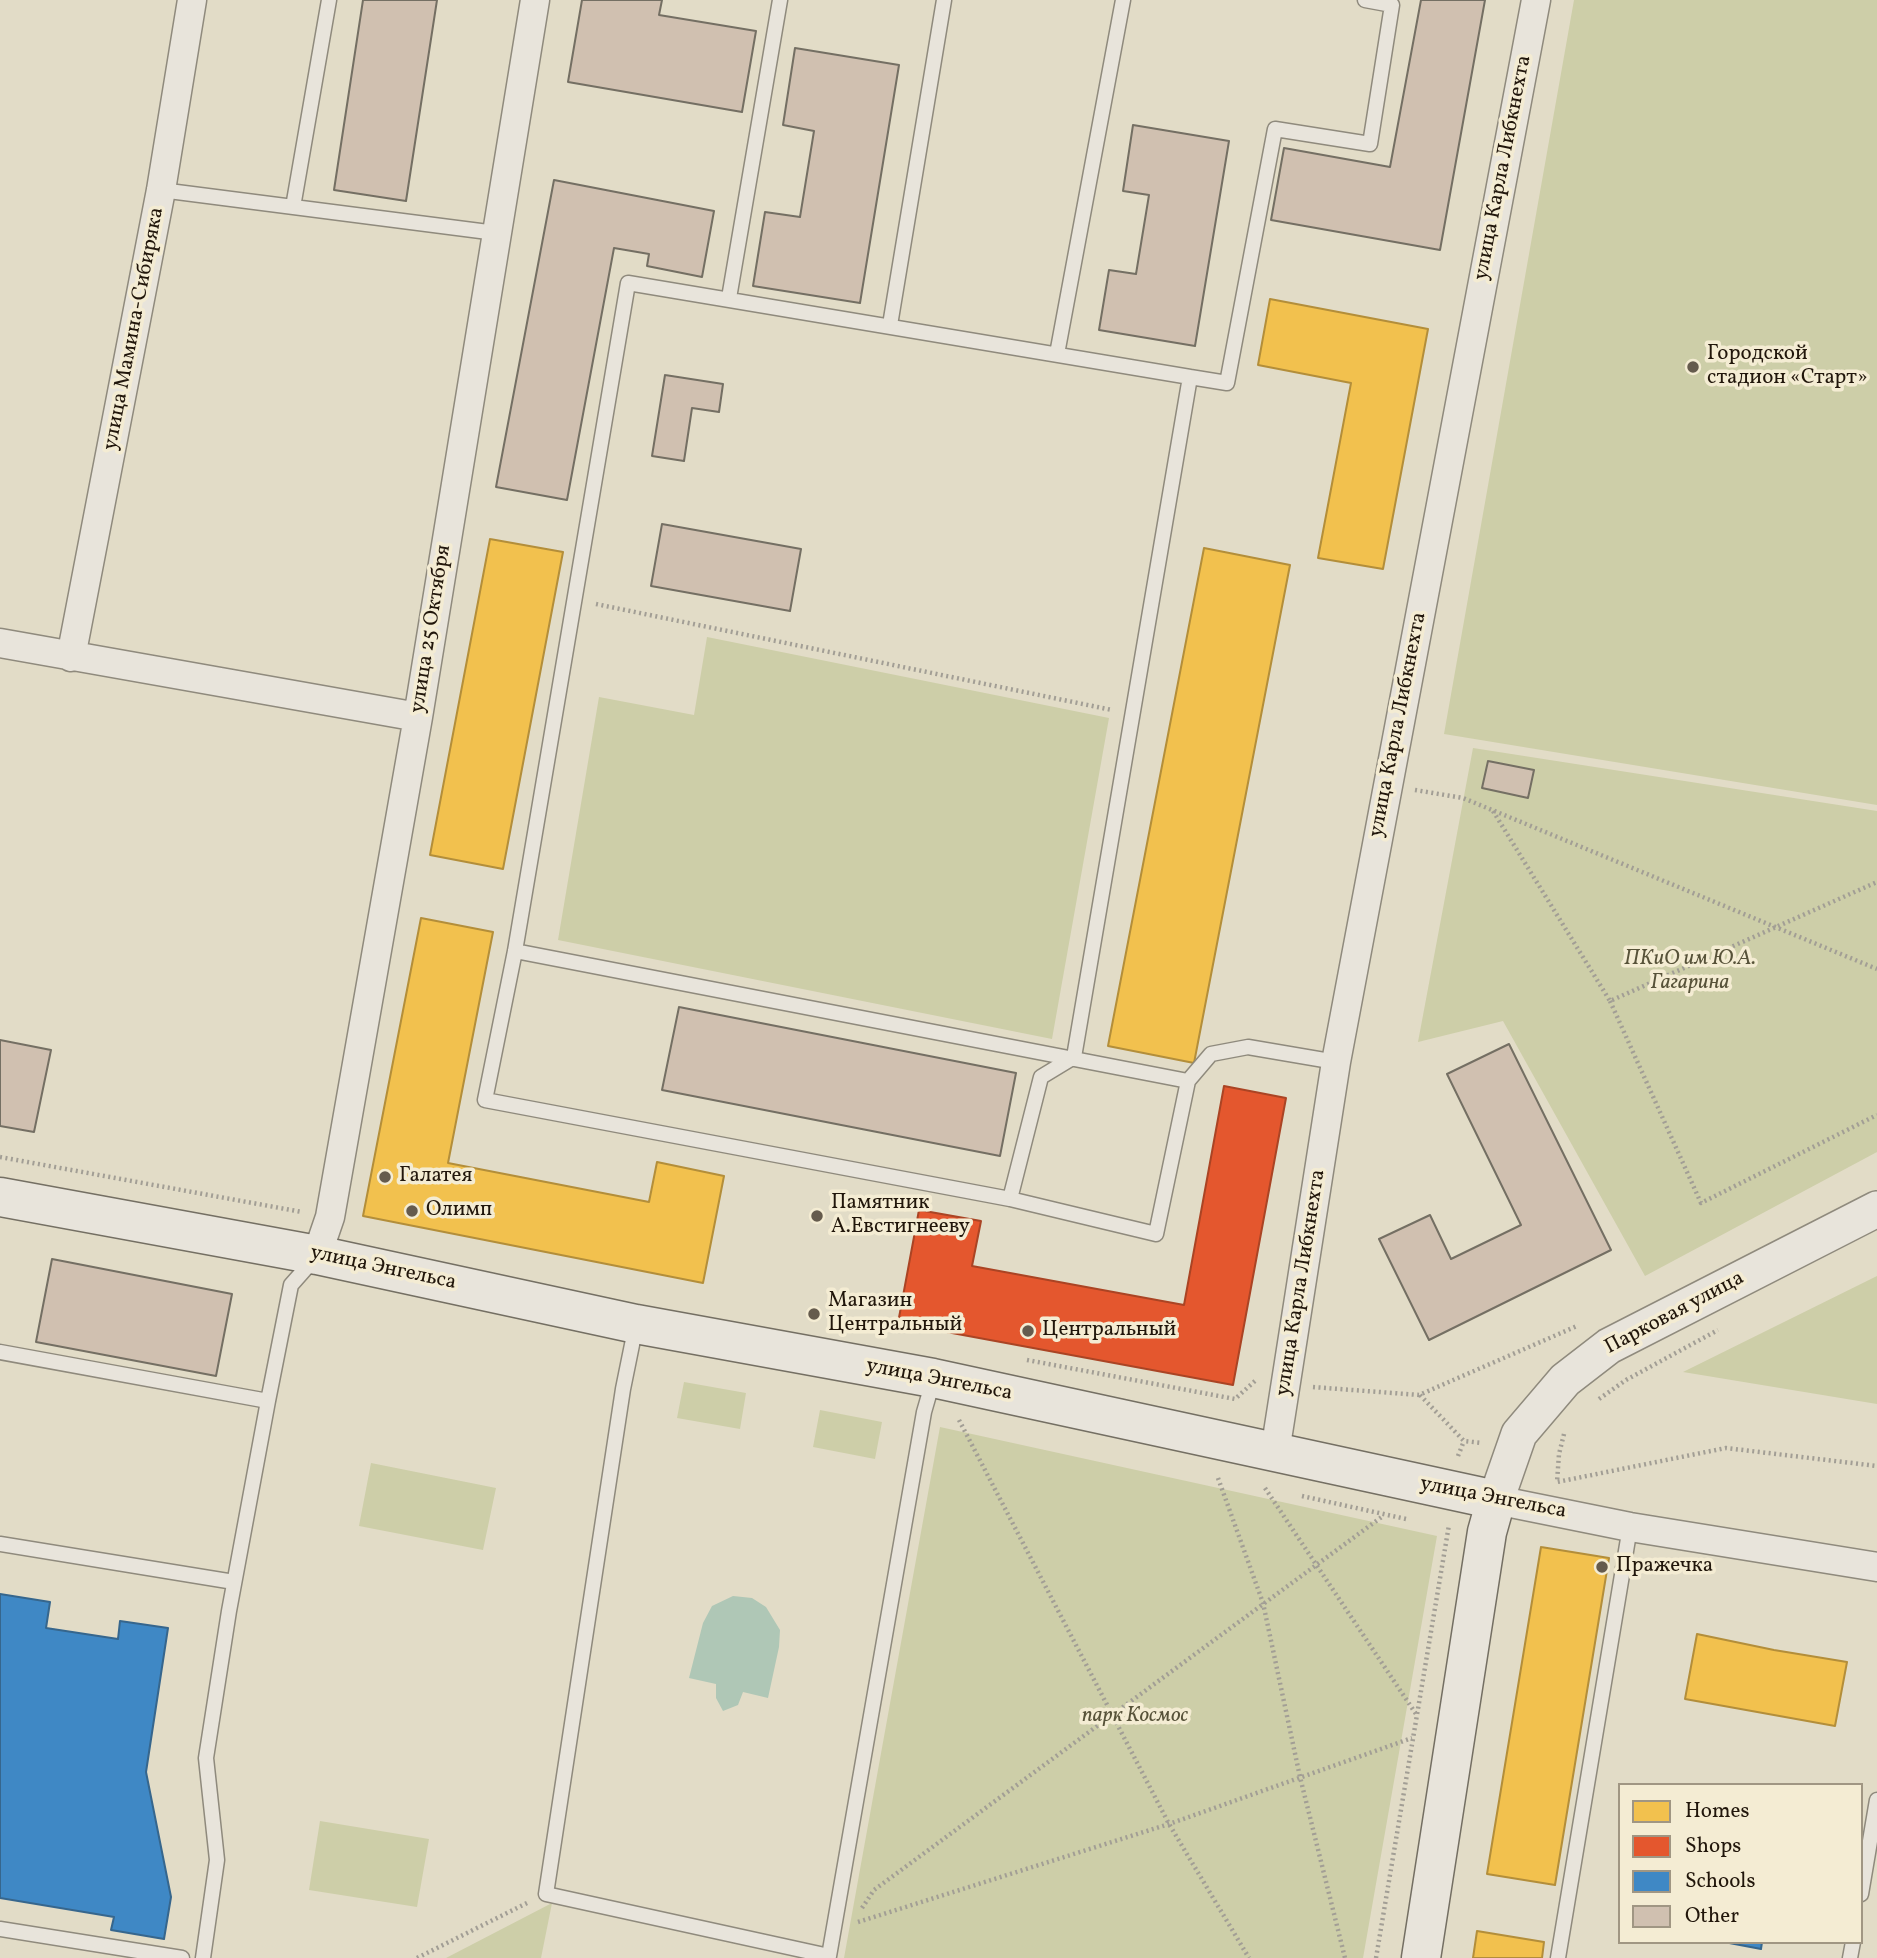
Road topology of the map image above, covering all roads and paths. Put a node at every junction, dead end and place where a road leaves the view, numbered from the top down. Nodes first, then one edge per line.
1 (192, 0) edge
2 (330, 0) edge
3 (535, 0) edge
4 (780, 0) edge
5 (944, 0) edge
6 (1123, 0) edge
7 (1365, 0) edge
8 (1536, 0) edge
9 (161, 190) junction
10 (293, 207) junction
11 (496, 233) junction
12 (730, 298) junction
13 (890, 325) junction
14 (1057, 354) junction
15 (1189, 377) junction
16 (575, 599) junction
17 (0, 643) edge
18 (71, 657) junction
19 (1132, 714) junction
20 (418, 717) junction
21 (1388, 786) junction
22 (1493, 810) junction
23 (1877, 882) edge
24 (1777, 928) junction
25 (515, 951) junction
26 (1877, 969) edge
27 (1610, 1001) junction
28 (1074, 1057) junction
29 (1336, 1062) junction
30 (1188, 1081) junction
31 (1877, 1115) edge
32 (0, 1197) edge
33 (1010, 1199) junction
34 (1877, 1209) edge
35 (317, 1255) junction
36 (636, 1324) junction
37 (1583, 1324) dead end
38 (1720, 1329) dead end
39 (0, 1352) edge
40 (933, 1378) junction
41 (1286, 1385) junction
42 (1205, 1393) dead end
43 (1419, 1395) junction
44 (1597, 1400) dead end
45 (268, 1401) junction
46 (1565, 1432) dead end
47 (1464, 1441) dead end
48 (1275, 1452) junction
49 (1877, 1466) edge
50 (1218, 1478) dead end
51 (1265, 1488) dead end
52 (1496, 1500) junction
53 (1384, 1515) dead end
54 (1449, 1525) dead end
55 (1630, 1527) junction
56 (0, 1544) edge
57 (1316, 1564) junction
58 (1877, 1567) edge
59 (234, 1582) junction
60 (1263, 1603) junction
61 (1110, 1714) junction
62 (1416, 1714) junction
63 (1412, 1738) junction
64 (1300, 1777) junction
65 (1877, 1800) edge
66 (1169, 1824) junction
67 (1863, 1882) edge
68 (546, 1894) junction
69 (0, 1929) edge
70 (182, 1958) edge
71 (203, 1958) edge
72 (417, 1958) edge
73 (1248, 1958) edge
74 (1345, 1958) edge
75 (1376, 1958) edge
76 (1421, 1958) edge
77 (1558, 1958) edge

1 - 9 street, улица Мамина-Сибиряка
2 - 10 lane
3 - 11 street, улица 25 Октября
4 - 12 lane
5 - 13 lane
6 - 14 lane
7 - 15 lane
8 - 21 street, улица Карла Либкнехта
9 - 10 lane
9 - 18 street, улица Мамина-Сибиряка
10 - 11 lane
11 - 20 street, улица 25 Октября
12 - 13 lane
12 - 16 lane
13 - 14 lane
14 - 15 lane
15 - 19 lane
16 - 19 path
16 - 25 lane
17 - 18 street
18 - 20 street
19 - 28 lane
20 - 35 street, улица 25 Октября
21 - 22 path
21 - 29 street, улица Карла Либкнехта
22 - 24 path
22 - 27 path
23 - 24 path
24 - 26 path
24 - 27 path
25 - 28 lane
25 - 33 lane
27 - 31 path
28 - 30 lane
28 - 33 lane
29 - 30 lane
29 - 41 street, улица Карла Либкнехта
30 - 33 lane
32 - 35 main road, улица Энгельса
34 - 52 street, Парковая улица
35 - 36 main road, улица Энгельса
35 - 45 lane
36 - 40 main road, улица Энгельса
36 - 68 lane
37 - 43 path
38 - 44 path
39 - 45 lane
40 - 48 main road, улица Энгельса
40 - 61 path
40 - 68 lane
41 - 42 path
41 - 43 path
41 - 48 street, улица Карла Либкнехта
43 - 47 path
45 - 59 lane
46 - 49 path
48 - 52 main road, улица Энгельса
50 - 60 path
51 - 57 path
52 - 55 street, улица Энгельса
52 - 76 main road
53 - 57 path
54 - 62 path
55 - 58 street, улица Энгельса
55 - 77 lane
56 - 59 lane
57 - 60 path
57 - 62 path
59 - 71 lane
60 - 61 path
60 - 64 path
61 - 66 path
61 - 66 path
62 - 63 path
63 - 64 path
63 - 75 path
64 - 66 path
64 - 74 path
65 - 67 lane
66 - 73 path
68 - 72 path
69 - 70 lane

